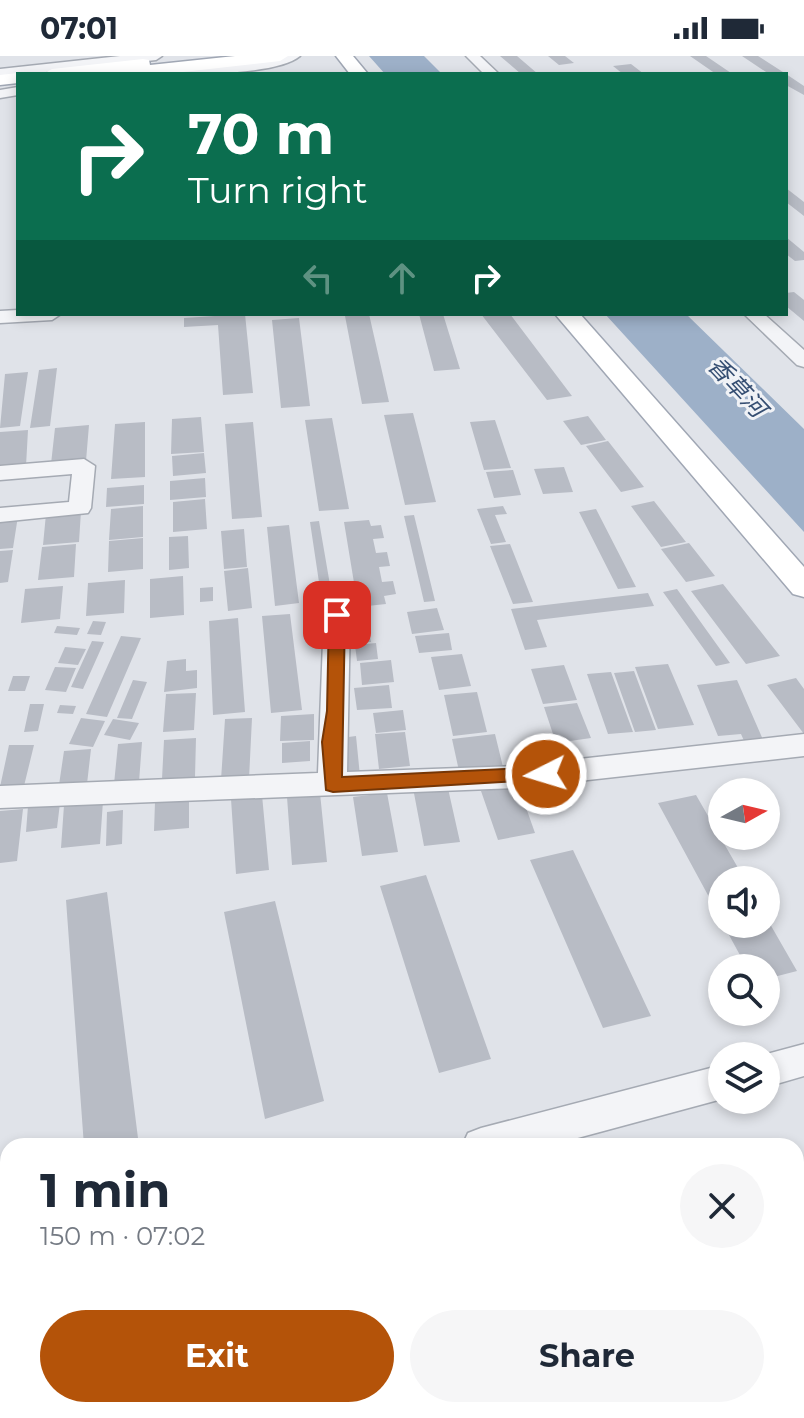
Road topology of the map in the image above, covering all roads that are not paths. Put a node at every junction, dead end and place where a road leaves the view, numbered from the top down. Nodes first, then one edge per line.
1 (156, 56) edge
2 (212, 56) edge
3 (280, 56) edge
4 (294, 56) edge
5 (344, 56) edge
6 (472, 56) edge
7 (70, 72) edge
8 (137, 72) edge
9 (188, 72) edge
10 (357, 72) edge
11 (490, 72) edge
12 (0, 73) edge
13 (569, 316) edge
14 (755, 316) edge
15 (804, 361) edge
16 (0, 473) edge
17 (0, 515) edge
18 (804, 587) edge
19 (337, 615) dead end
20 (804, 745) edge
21 (333, 785) junction
22 (0, 797) edge
23 (804, 1060) edge
24 (780, 1066) edge
25 (708, 1086) edge
26 (511, 1138) edge

1 - 12 street
2 - 7 main road
3 - 8 main road
4 - 9 street
5 - 10 main road
6 - 11 street
13 - 18 main road
14 - 15 street
16 - 17 street
19 - 21 street
20 - 21 street
21 - 22 street
23 - 24 street
25 - 26 street

